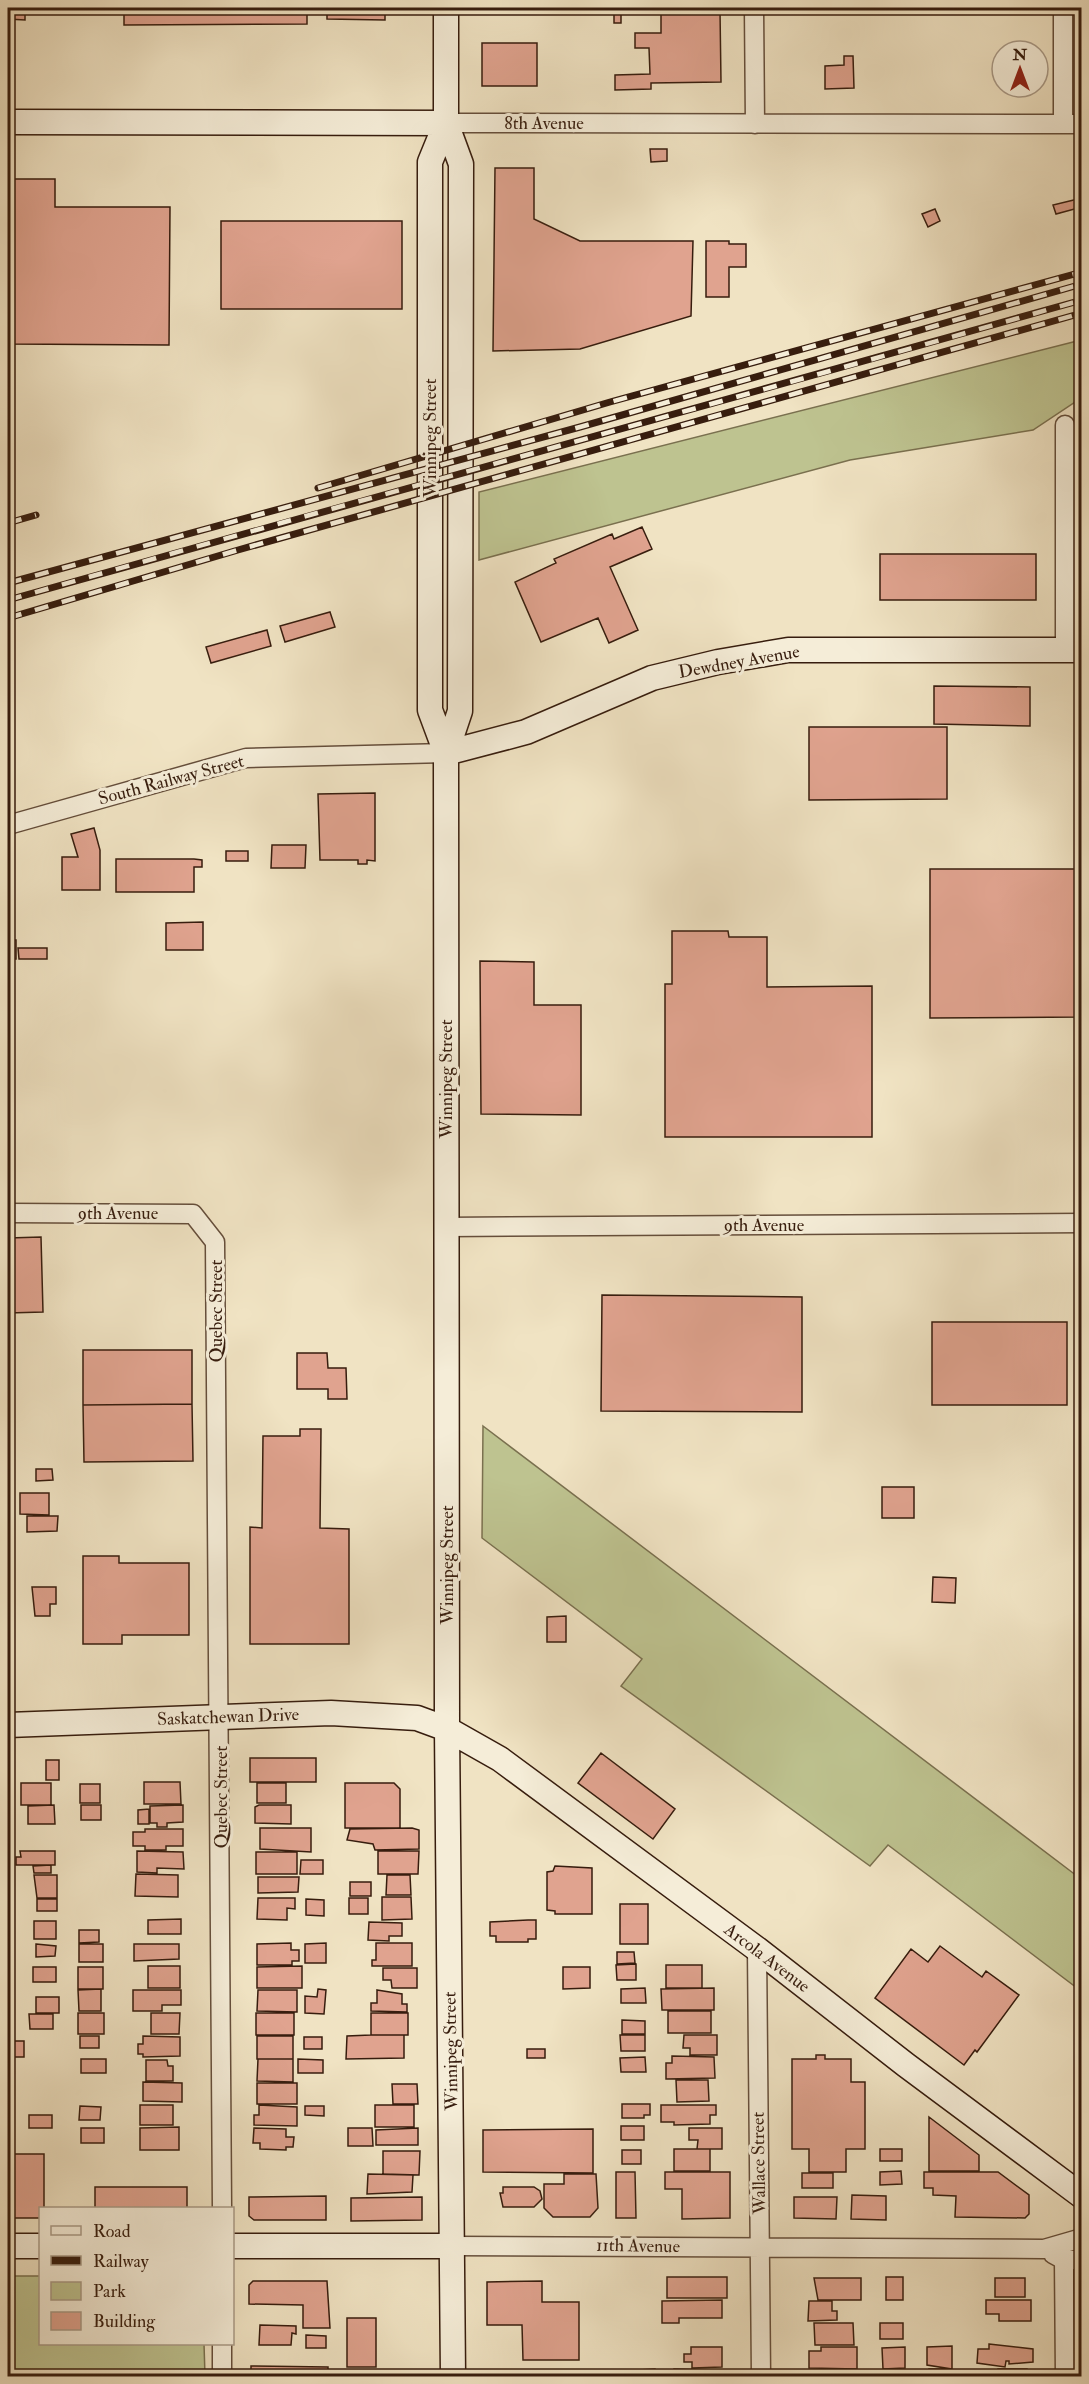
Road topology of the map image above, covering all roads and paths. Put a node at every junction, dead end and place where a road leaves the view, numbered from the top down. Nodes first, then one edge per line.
1 (446, 8) edge
2 (754, 8) edge
3 (1063, 8) edge
4 (8, 122) edge
5 (446, 123) junction
6 (754, 124) junction
7 (1072, 124) edge
8 (1065, 424) dead end
9 (1073, 650) edge
10 (446, 753) junction
11 (8, 825) edge
12 (8, 1213) edge
13 (1082, 1223) edge
14 (446, 1227) junction
15 (215, 1242) joint
16 (220, 1716) junction
17 (8, 1725) edge
18 (447, 1729) junction
19 (757, 1949) junction
20 (1082, 2196) edge
21 (222, 2207) edge
22 (1082, 2238) edge
23 (8, 2246) edge
24 (39, 2246) edge
25 (234, 2246) edge
26 (453, 2246) junction
27 (760, 2248) junction
28 (1044, 2249) junction
29 (1072, 2260) edge
30 (222, 2345) edge
31 (222, 2376) edge
32 (453, 2376) edge
33 (761, 2376) edge
34 (1065, 2376) edge

1 - 5 main road, Winnipeg Street
2 - 6 street
3 - 7 street
4 - 5 main road, 8th Avenue
5 - 6 street, 8th Avenue
5 - 10 main road, Winnipeg Street
6 - 7 street, 8th Avenue
8 - 9 street
9 - 10 main road, Dewdney Avenue
10 - 11 street, South Railway Street
10 - 14 main road, Winnipeg Street
12 - 15 street, 9th Avenue
13 - 14 street, 9th Avenue
14 - 18 main road, Winnipeg Street
15 - 16 street, Quebec Street
16 - 17 main road, Saskatchewan Drive
16 - 18 main road, Saskatchewan Drive
16 - 21 street, Quebec Street
18 - 19 main road, Arcola Avenue
18 - 26 main road, Winnipeg Street
19 - 20 main road, Arcola Avenue
19 - 27 street, Wallace Street
22 - 28 street, 11th Avenue
23 - 24 main road
25 - 26 main road, 11th Avenue
26 - 27 street, 11th Avenue
26 - 32 main road, Winnipeg Street
27 - 28 street, 11th Avenue
27 - 33 street, Wallace Street
28 - 29 street, 11th Avenue
29 - 34 street
30 - 31 street

